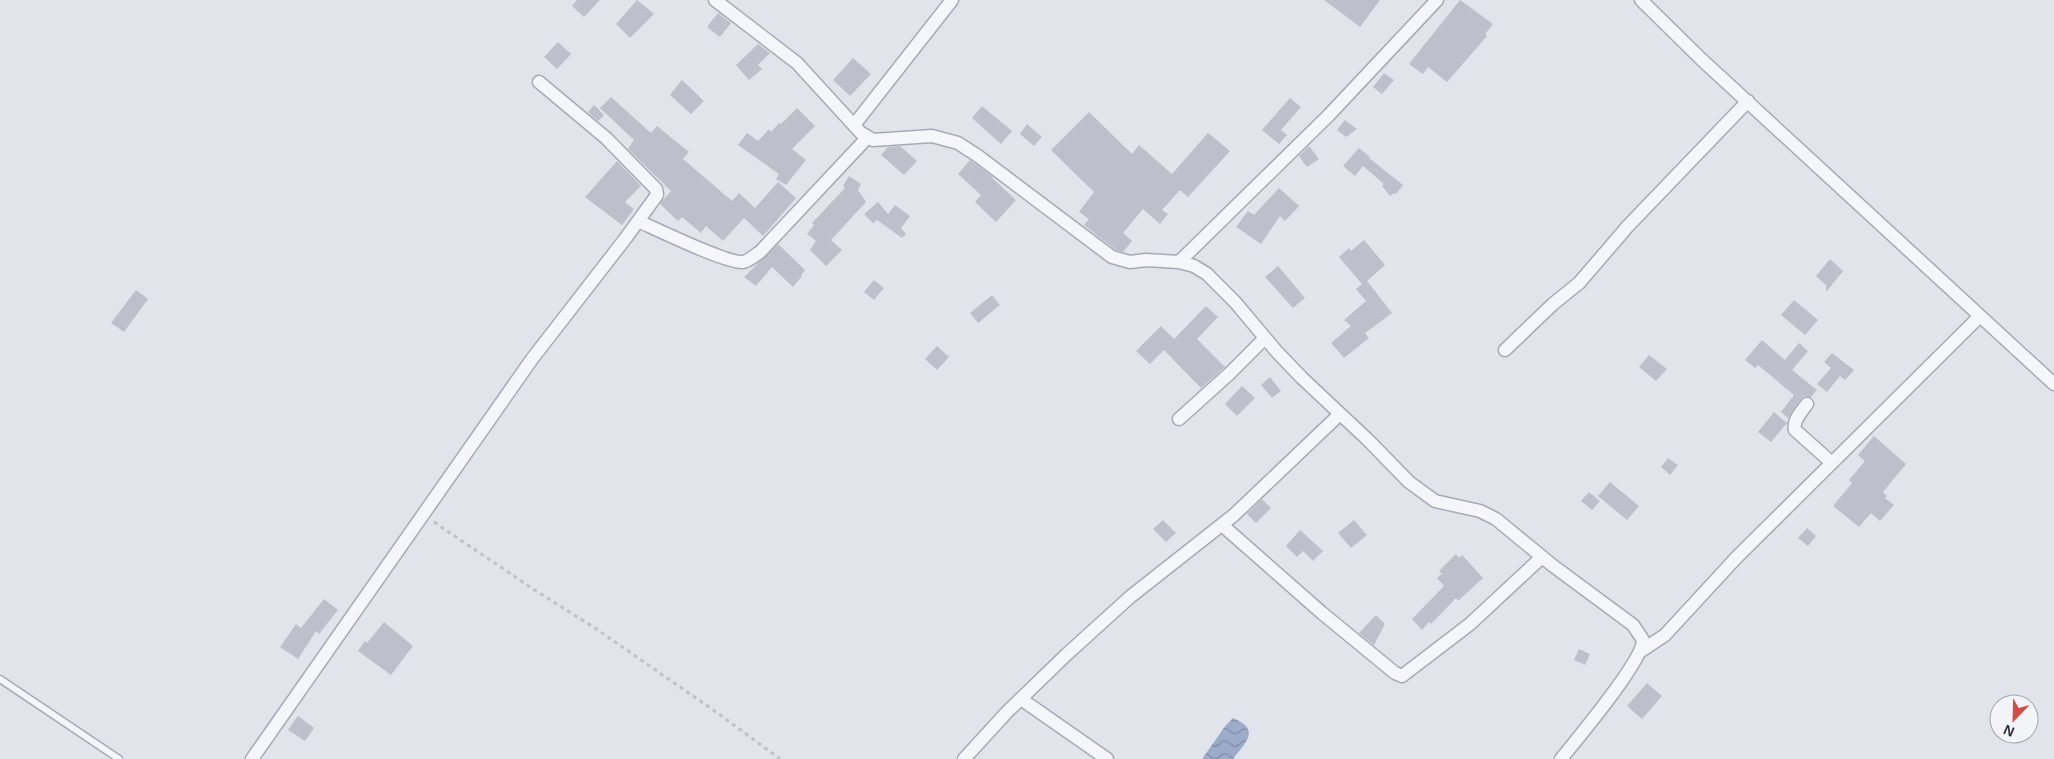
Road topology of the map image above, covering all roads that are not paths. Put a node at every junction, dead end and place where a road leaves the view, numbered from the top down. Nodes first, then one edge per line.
1 (715, 0) edge
2 (952, 0) edge
3 (1437, 0) edge
4 (1641, 0) edge
5 (539, 82) dead end
6 (1748, 101) junction
7 (854, 125) junction
8 (867, 138) junction
9 (638, 221) junction
10 (1179, 262) junction
11 (1980, 316) junction
12 (1265, 338) junction
13 (1505, 350) dead end
14 (2054, 384) edge
15 (1807, 404) dead end
16 (1340, 414) junction
17 (1179, 419) dead end
18 (1832, 463) junction
19 (1222, 525) junction
20 (1542, 557) junction
21 (1641, 651) junction
22 (0, 679) edge
23 (1021, 699) junction
24 (119, 759) edge
25 (252, 759) edge
26 (964, 759) edge
27 (1107, 759) edge
28 (1561, 759) edge

1 - 7 street
2 - 7 street
3 - 10 street
4 - 6 street
5 - 9 street
6 - 11 street
6 - 13 street
7 - 8 street
8 - 9 street
8 - 10 street
9 - 25 street
10 - 12 street
11 - 14 street
11 - 18 street
12 - 16 street
12 - 17 street
15 - 18 street
16 - 19 street
16 - 20 street
18 - 21 street
19 - 20 street
19 - 23 street
20 - 21 street
21 - 28 street
22 - 24 lane
23 - 26 street
23 - 27 street

